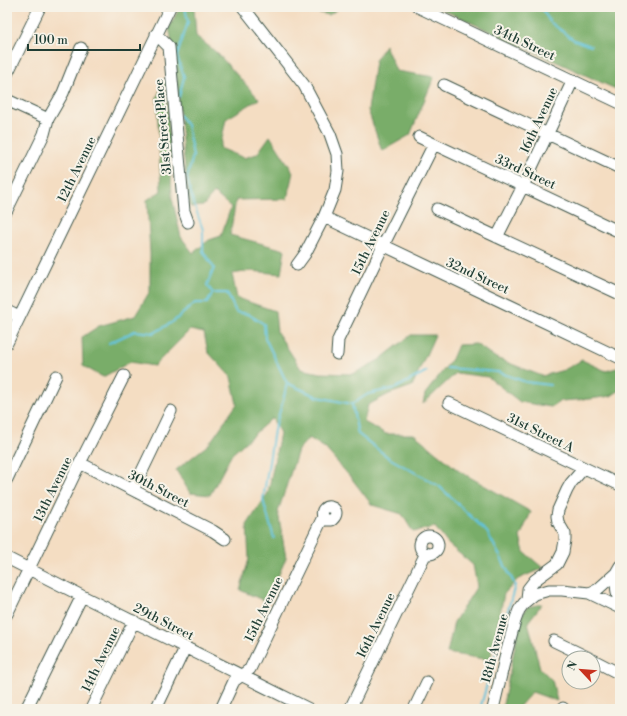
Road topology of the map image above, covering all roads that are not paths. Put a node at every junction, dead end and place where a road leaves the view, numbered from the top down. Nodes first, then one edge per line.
1 (40, 7) edge
2 (170, 7) edge
3 (242, 7) edge
4 (418, 7) edge
5 (156, 34) junction
6 (81, 48) dead end
7 (7, 74) edge
8 (573, 80) junction
9 (444, 85) dead end
10 (7, 100) edge
11 (620, 103) edge
12 (48, 119) junction
13 (547, 134) junction
14 (419, 136) dead end
15 (434, 144) junction
16 (620, 168) edge
17 (523, 186) junction
18 (437, 209) dead end
19 (7, 210) edge
20 (324, 217) junction
21 (188, 222) dead end
22 (620, 232) edge
23 (497, 237) junction
24 (383, 246) junction
25 (297, 266) dead end
26 (620, 294) edge
27 (7, 311) edge
28 (19, 317) junction
29 (7, 342) edge
30 (337, 354) dead end
31 (620, 358) edge
32 (56, 376) dead end
33 (124, 376) dead end
34 (449, 403) dead end
35 (171, 411) dead end
36 (80, 463) junction
37 (584, 468) junction
38 (7, 479) edge
39 (620, 485) edge
40 (133, 490) junction
41 (323, 517) dead end
42 (225, 539) dead end
43 (426, 553) dead end
44 (7, 558) edge
45 (29, 568) junction
46 (618, 570) edge
47 (589, 593) junction
48 (82, 596) junction
49 (527, 600) junction
50 (620, 604) edge
51 (620, 608) edge
52 (7, 614) edge
53 (134, 621) junction
54 (554, 641) dead end
55 (185, 648) junction
56 (573, 650) edge
57 (601, 664) edge
58 (620, 674) edge
59 (241, 675) junction
60 (427, 682) dead end
61 (288, 704) edge
62 (26, 709) edge
63 (91, 709) edge
64 (156, 709) edge
65 (221, 709) edge
66 (309, 709) edge
67 (350, 709) edge
68 (414, 709) edge
69 (493, 709) edge

1 - 7 street
2 - 5 street, 12th Avenue
3 - 20 street
4 - 8 street, 34th Street
5 - 21 street, 31st Street Place
5 - 28 street, 12th Avenue
6 - 12 street
8 - 11 street, 34th Street
8 - 13 street, 16th Avenue
9 - 13 street
10 - 12 street
12 - 19 street
13 - 16 street
13 - 17 street, 16th Avenue
14 - 15 street, 33rd Street
15 - 17 street, 33rd Street
15 - 24 street, 15th Avenue
17 - 22 street, 33rd Street
17 - 23 street, 16th Avenue
18 - 23 street
20 - 24 street, 32nd Street
20 - 25 street
23 - 26 street
24 - 30 street, 15th Avenue
24 - 31 street, 32nd Street
27 - 28 street
28 - 29 street, 12th Avenue
32 - 38 street
33 - 36 street, 13th Avenue
34 - 37 street, 31st Street A
35 - 40 street
36 - 40 street, 30th Street
36 - 45 street, 13th Avenue
37 - 39 street, 31st Street A
37 - 49 street, 18th Avenue
40 - 42 street, 30th Street
41 - 59 street, 15th Avenue
43 - 67 street, 16th Avenue
44 - 45 street, 29th Street
45 - 48 street, 29th Street
45 - 52 street, 13th Avenue
46 - 47 street
46 - 50 street
47 - 49 street
47 - 51 street
48 - 53 street, 29th Street
48 - 62 street
49 - 69 street, 18th Avenue
53 - 55 street, 29th Street
53 - 63 street, 14th Avenue
54 - 56 street
55 - 59 street, 29th Street
55 - 64 street
57 - 58 street
59 - 61 street, 29th Street
59 - 65 street, 15th Avenue
60 - 68 street
61 - 66 street, 29th Street

